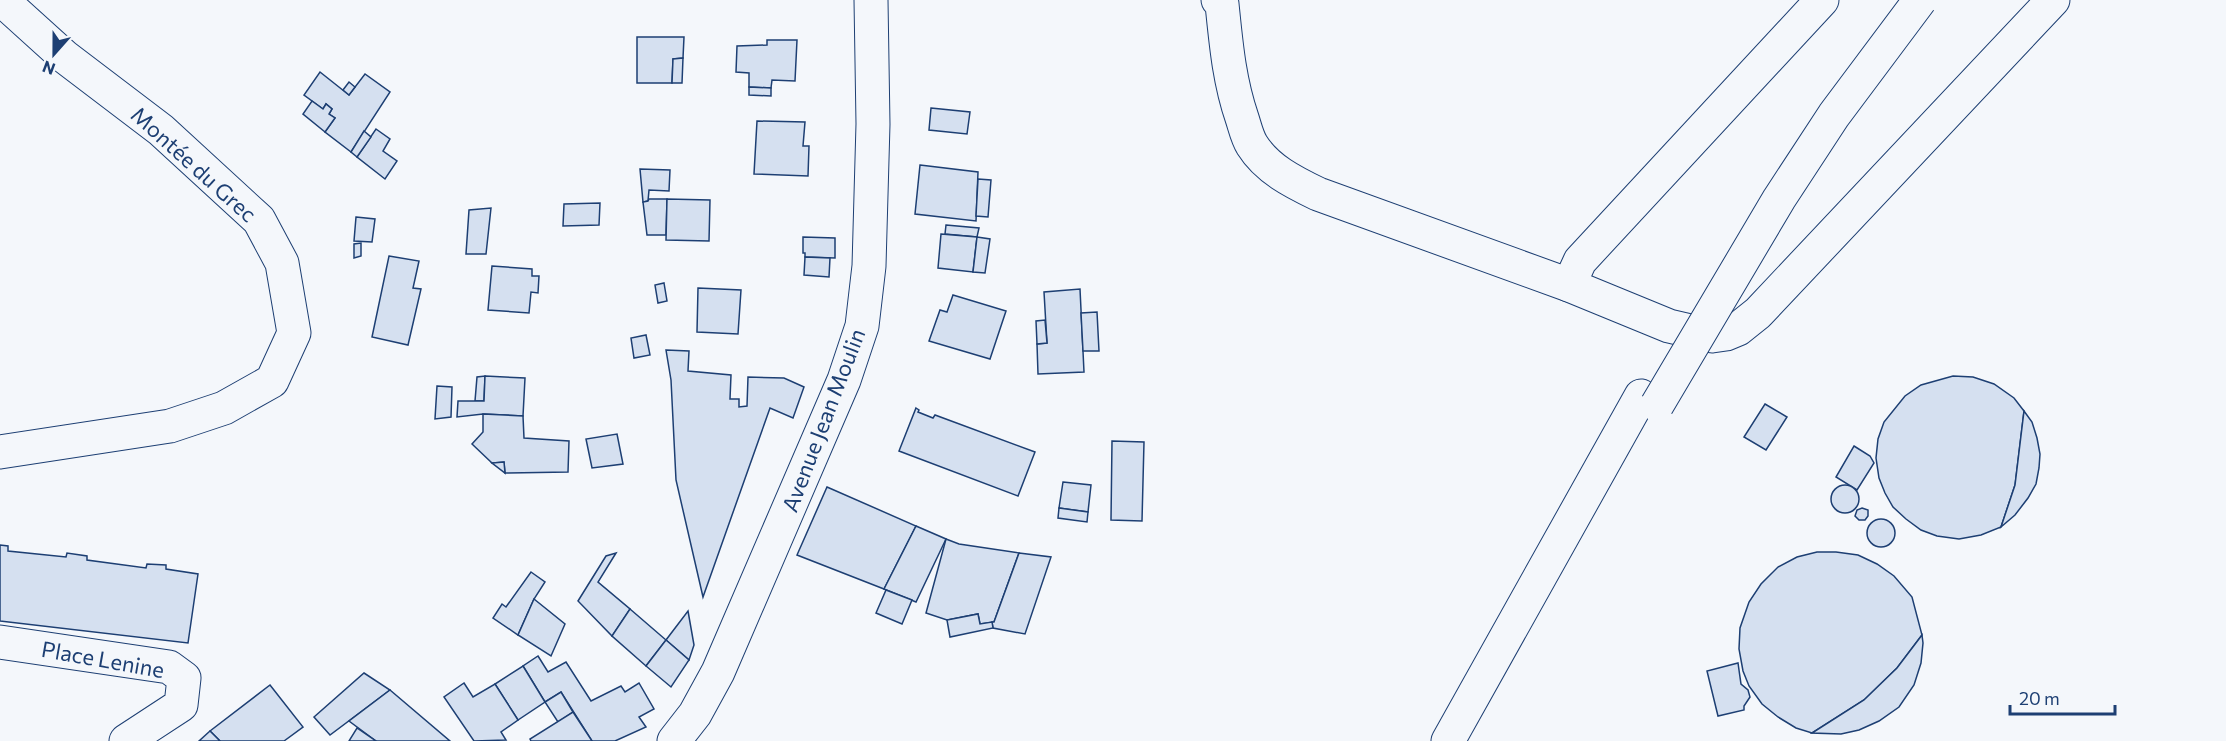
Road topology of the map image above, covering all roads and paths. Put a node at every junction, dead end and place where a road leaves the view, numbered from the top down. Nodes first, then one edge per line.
1 (2, 0) edge
2 (871, 0) edge
3 (1218, 0) edge
4 (1822, 0) edge
5 (1893, 0) edge
6 (1920, 0) edge
7 (2053, 0) edge
8 (1569, 285) junction
9 (1649, 401) junction
10 (0, 452) edge
11 (0, 642) edge
12 (126, 741) edge
13 (674, 741) edge
14 (1448, 741) edge
15 (1471, 741) edge

1 - 10 street, Montée du Grec
2 - 13 street, Avenue Jean Moulin
3 - 8 street
4 - 8 street
5 - 9 street
6 - 9 street, bridge
7 - 8 street
9 - 14 street
9 - 15 street
11 - 12 street, Place Lenine

